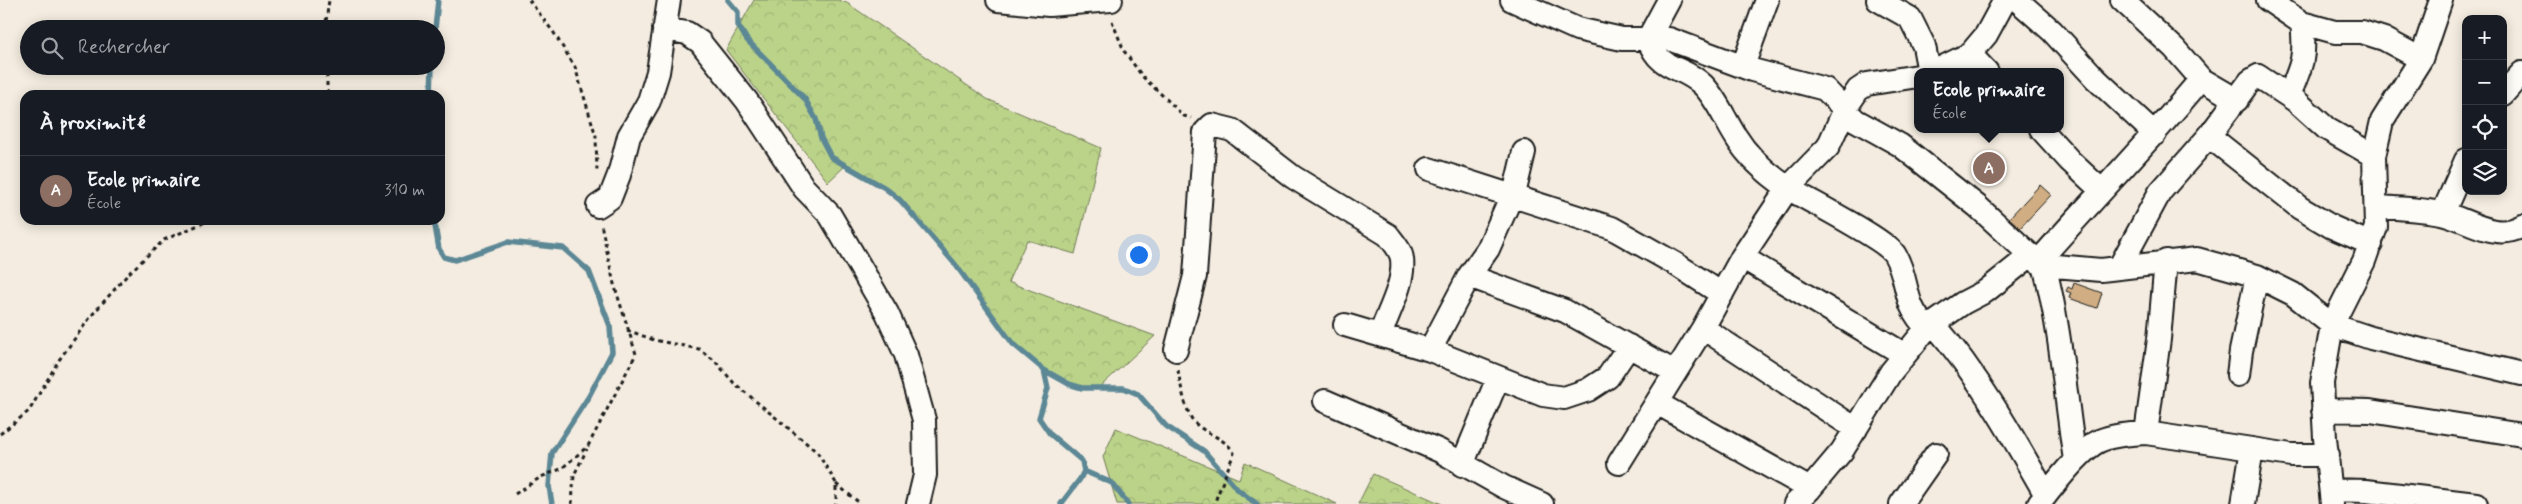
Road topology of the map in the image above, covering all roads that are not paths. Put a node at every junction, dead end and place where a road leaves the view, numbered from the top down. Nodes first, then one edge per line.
1 (669, 0) edge
2 (998, 0) edge
3 (1512, 0) edge
4 (1670, 0) edge
5 (1767, 0) edge
6 (1878, 0) edge
7 (2005, 0) edge
8 (2017, 0) edge
9 (2122, 0) edge
10 (2441, 0) edge
11 (1107, 1) edge
12 (2276, 2) edge
13 (2302, 23) junction
14 (664, 29) junction
15 (1648, 39) junction
16 (1970, 54) junction
17 (2421, 59) junction
18 (1743, 66) junction
19 (1928, 68) edge
20 (1941, 68) edge
21 (1983, 68) edge
22 (2522, 73) edge
23 (1914, 77) edge
24 (2201, 79) junction
25 (2507, 90) edge
26 (2289, 96) junction
27 (2237, 100) junction
28 (1845, 109) junction
29 (2045, 133) edge
30 (2155, 134) junction
31 (2209, 136) junction
32 (1524, 152) dead end
33 (2374, 156) junction
34 (1429, 169) dead end
35 (2462, 169) edge
36 (1788, 188) junction
37 (2102, 190) junction
38 (1512, 195) junction
39 (598, 206) road end
40 (2376, 207) junction
41 (2443, 213) junction
42 (2522, 226) edge
43 (2371, 244) junction
44 (1742, 257) junction
45 (2038, 261) junction
46 (2166, 261) junction
47 (2119, 268) junction
48 (1469, 276) junction
49 (2257, 276) junction
50 (1722, 294) junction
51 (1346, 325) dead end
52 (1930, 325) junction
53 (2332, 325) junction
54 (1703, 328) junction
55 (1380, 334) junction
56 (1628, 346) junction
57 (1176, 350) road end
58 (1430, 350) junction
59 (1904, 355) junction
60 (1675, 372) junction
61 (2522, 374) edge
62 (2238, 375) dead end
63 (1498, 378) junction
64 (1325, 401) dead end
65 (1657, 403) junction
66 (2323, 410) junction
67 (1856, 429) junction
68 (2146, 433) junction
69 (2522, 435) edge
70 (2252, 449) junction
71 (1936, 454) dead end
72 (2328, 455) junction
73 (2075, 460) junction
74 (1619, 463) dead end
75 (1462, 465) junction
76 (1803, 497) edge
77 (2332, 497) edge
78 (2043, 499) edge
79 (918, 504) edge
80 (1542, 504) edge
81 (1901, 504) edge
82 (2242, 504) edge
83 (2476, 504) edge

1 - 14 street
2 - 11 street
3 - 15 street
4 - 15 street
5 - 18 street
6 - 19 street
7 - 16 street
8 - 30 street
9 - 24 street
10 - 17 street
12 - 13 street
13 - 17 street
13 - 26 street
14 - 39 street
14 - 79 street
15 - 18 street
15 - 36 street
16 - 20 street
16 - 21 street
17 - 33 street
18 - 28 street
22 - 25 street
23 - 28 street
24 - 27 street
24 - 30 street
26 - 27 street
26 - 33 street
27 - 31 street
28 - 36 street
28 - 45 street
29 - 37 street
30 - 37 street
31 - 43 street
31 - 47 street
32 - 38 street
33 - 40 street
34 - 38 street
35 - 41 street
36 - 44 street
36 - 52 street
37 - 45 street
38 - 48 street
38 - 50 street
40 - 41 street
40 - 43 street
41 - 42 street
43 - 53 street
44 - 50 street
44 - 59 street
45 - 47 street
45 - 52 street
45 - 73 street
46 - 47 street
46 - 49 street
46 - 68 street
48 - 56 street
48 - 58 street
49 - 53 street
49 - 62 street
50 - 54 street
51 - 55 street
52 - 59 street
52 - 78 street
53 - 61 street
53 - 66 street
54 - 60 street
54 - 67 street
55 - 57 street
55 - 58 street
56 - 60 street
56 - 63 street
58 - 63 street
59 - 67 street
60 - 65 street
63 - 75 street
64 - 75 street
65 - 74 street
65 - 76 street
66 - 69 street
66 - 72 street
67 - 76 street
68 - 70 street
68 - 73 street
70 - 72 street
70 - 82 street
71 - 81 street
72 - 77 street
73 - 78 street
75 - 80 street
77 - 83 street

